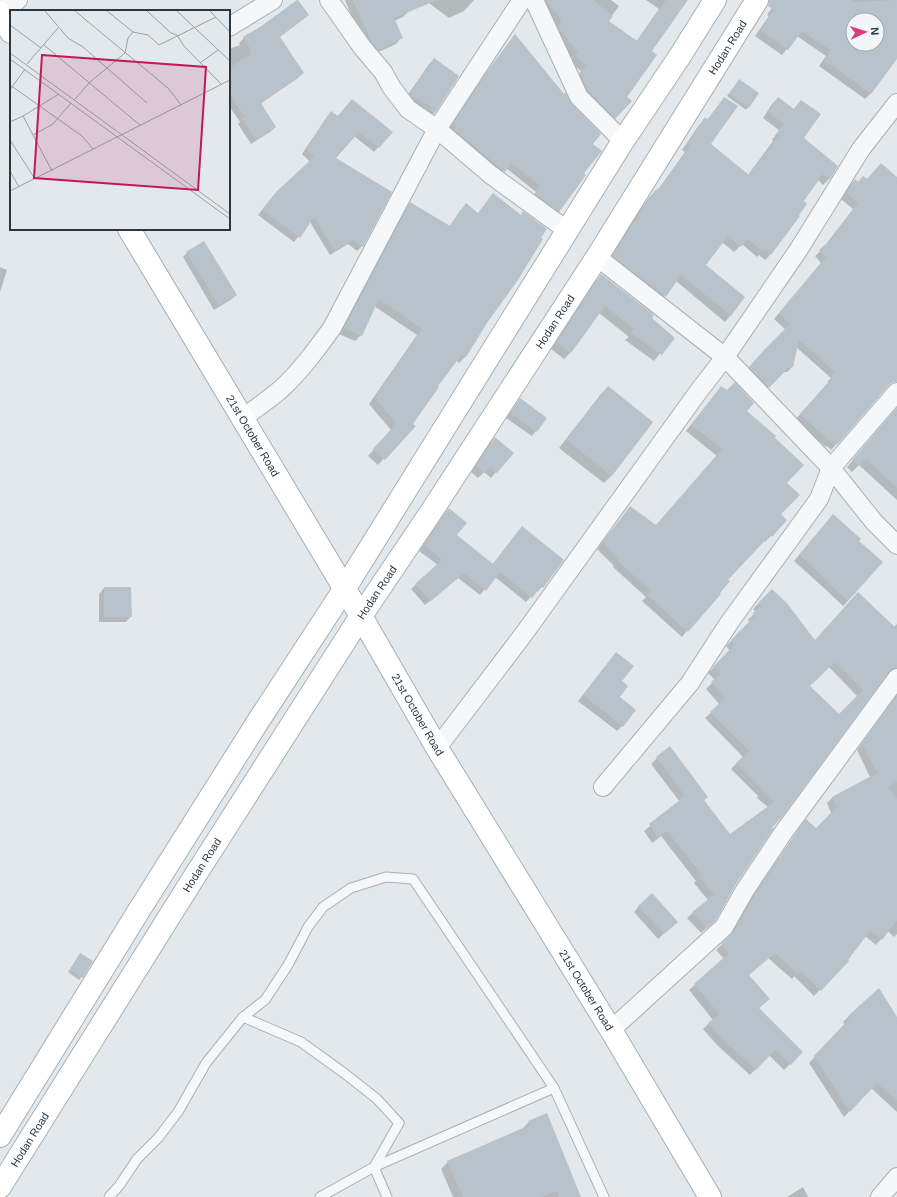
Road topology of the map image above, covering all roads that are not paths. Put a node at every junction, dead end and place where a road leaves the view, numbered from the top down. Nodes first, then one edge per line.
1 (18, 0) edge
2 (273, 0) edge
3 (329, 0) edge
4 (522, 0) edge
5 (534, 0) edge
6 (715, 0) edge
7 (757, 0) edge
8 (0, 12) edge
9 (230, 26) edge
10 (10, 30) edge
11 (897, 103) edge
12 (437, 129) junction
13 (623, 141) junction
14 (130, 230) edge
15 (568, 231) junction
16 (597, 257) junction
17 (725, 357) junction
18 (897, 392) edge
19 (243, 418) junction
20 (831, 468) junction
21 (897, 545) edge
22 (345, 588) junction
23 (361, 616) junction
24 (897, 678) edge
25 (437, 748) junction
26 (603, 787) dead end
27 (243, 1017) junction
28 (611, 1030) junction
29 (554, 1088) junction
30 (0, 1136) edge
31 (374, 1167) junction
32 (897, 1177) edge
33 (0, 1187) edge
34 (109, 1197) edge
35 (320, 1197) edge
36 (387, 1197) edge
37 (604, 1197) edge
38 (710, 1197) edge
39 (880, 1197) edge

1 - 8 street
2 - 9 street
3 - 12 street
4 - 12 street
5 - 13 street
6 - 13 main road
7 - 16 main road, Hodan Road
8 - 10 main road
11 - 17 street
12 - 15 street
12 - 19 street
13 - 15 main road
14 - 19 main road, 21st October Road
15 - 22 main road
16 - 17 street
16 - 23 main road, Hodan Road
17 - 20 street
17 - 25 street
18 - 20 street
19 - 22 main road, 21st October Road
20 - 21 street
20 - 26 street
22 - 23 main road, 21st October Road
22 - 30 main road
23 - 25 main road, 21st October Road
23 - 33 main road, Hodan Road
24 - 28 street
25 - 28 main road, 21st October Road
27 - 29 lane
27 - 31 lane
27 - 34 lane
28 - 38 main road, 21st October Road
29 - 31 lane
29 - 37 lane
31 - 35 lane
31 - 36 lane
32 - 39 street

